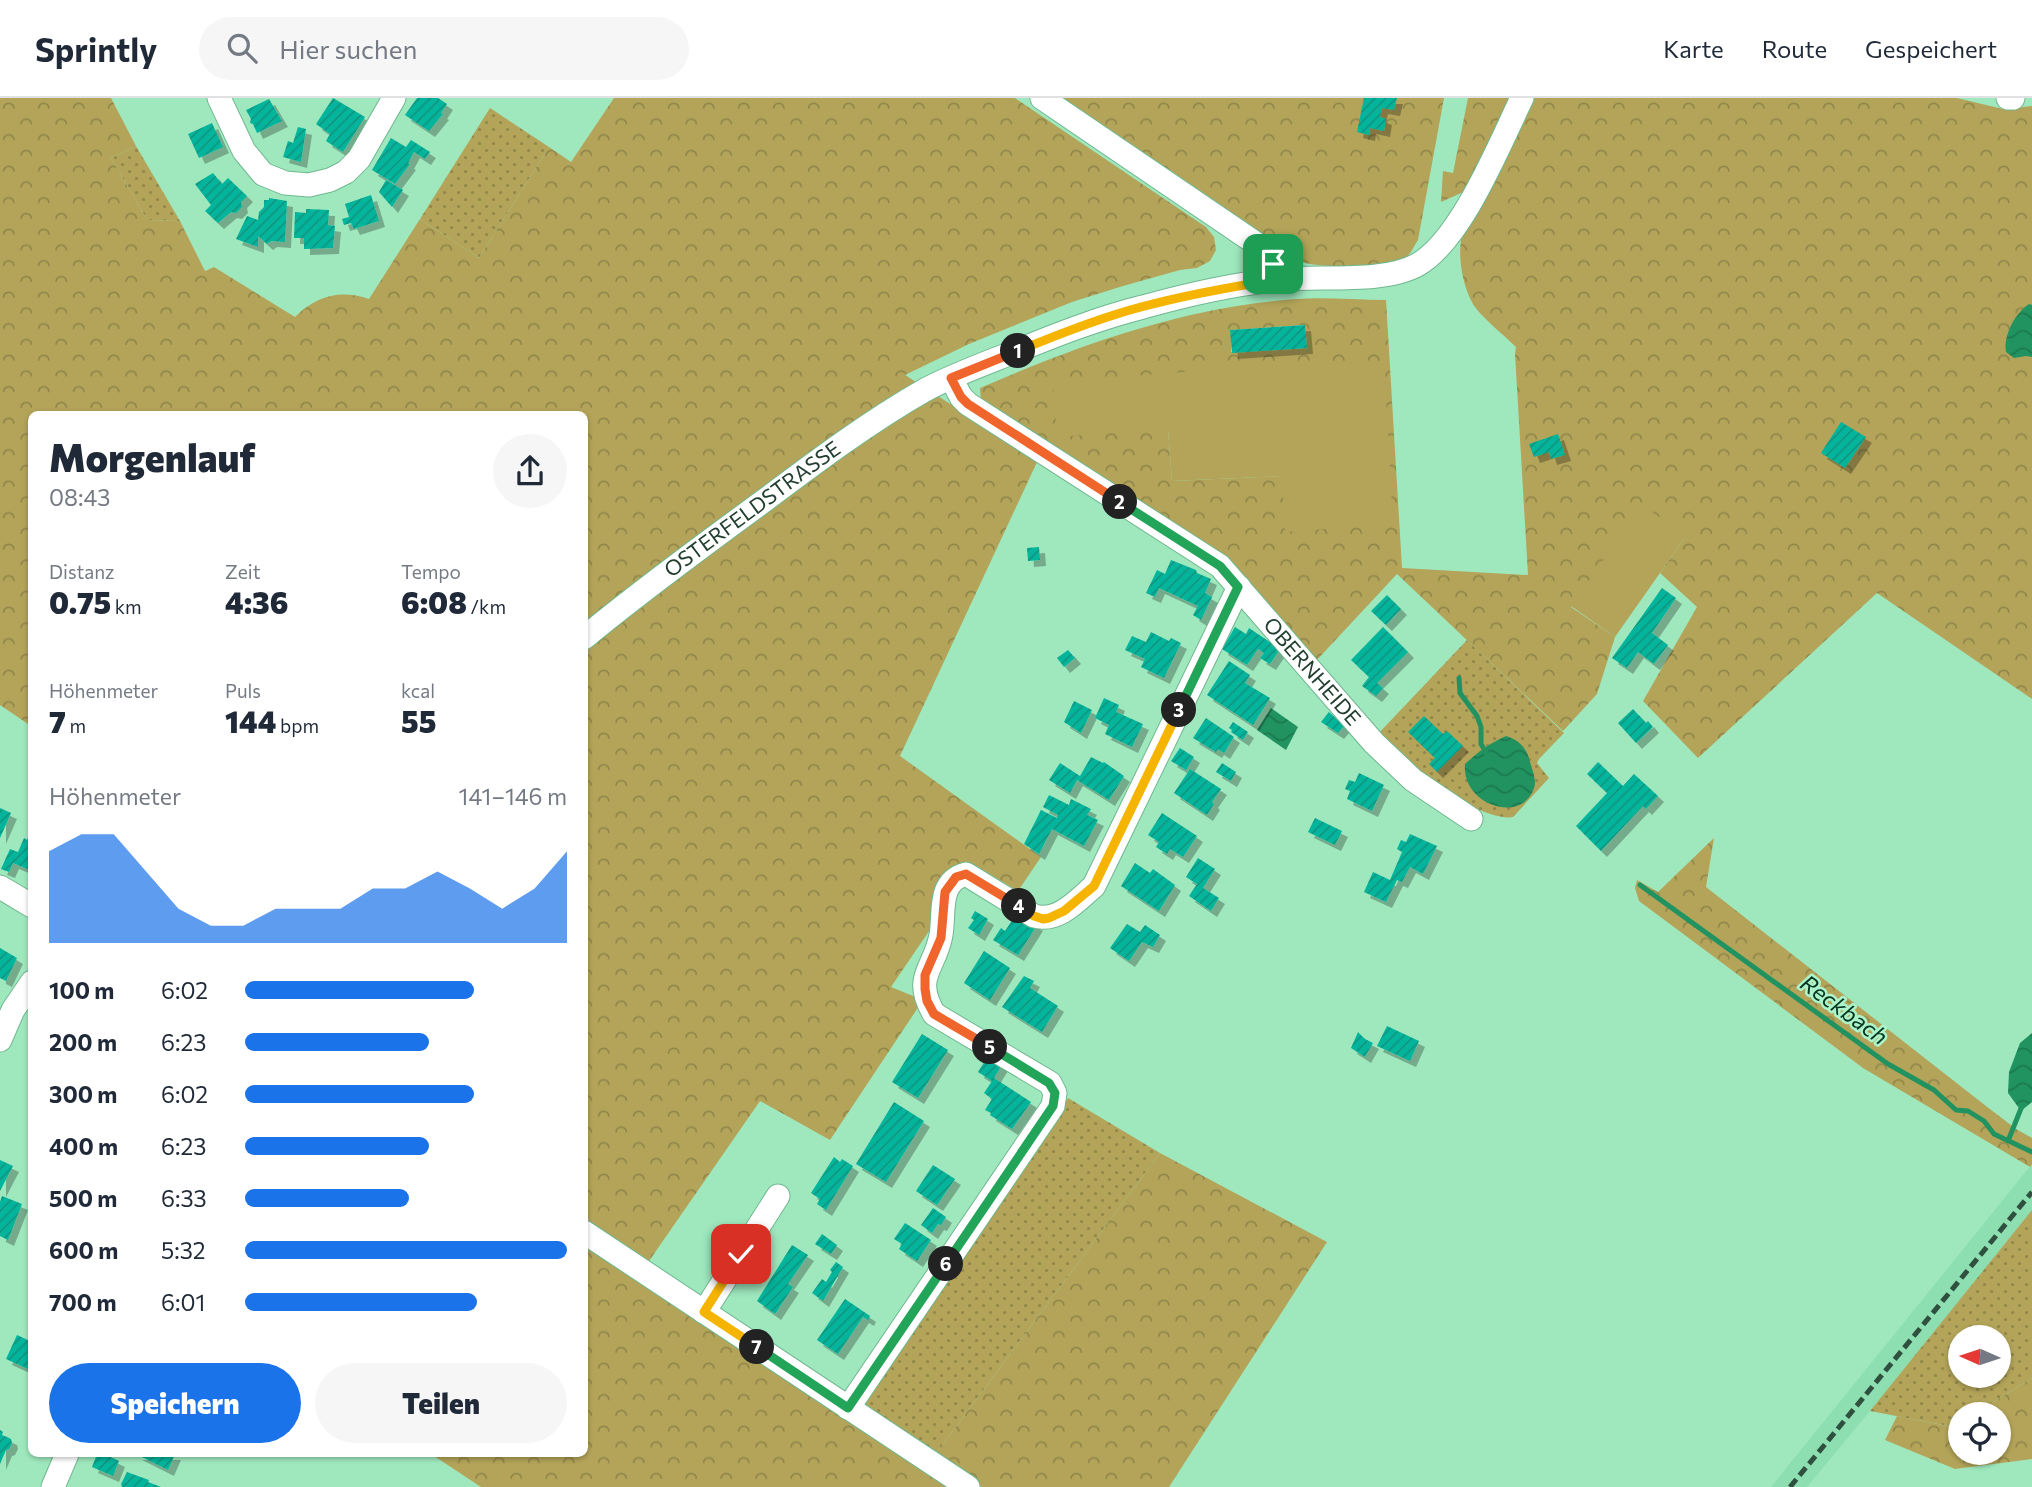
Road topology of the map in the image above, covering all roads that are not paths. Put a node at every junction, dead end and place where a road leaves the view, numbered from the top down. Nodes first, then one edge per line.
1 (219, 98) edge
2 (394, 98) edge
3 (1042, 98) edge
4 (1522, 98) edge
5 (1275, 280) junction
6 (951, 378) junction
7 (1238, 587) junction
8 (588, 635) edge
9 (1471, 820) dead end
10 (0, 887) edge
11 (28, 904) edge
12 (28, 988) edge
13 (0, 1040) edge
14 (778, 1196) dead end
15 (588, 1235) edge
16 (704, 1312) junction
17 (848, 1408) junction
18 (66, 1457) edge
19 (53, 1487) edge
20 (968, 1487) edge

1 - 2 street
3 - 5 street
4 - 5 street, OSTERFELDSTRASSE
5 - 6 street, OSTERFELDSTRASSE
6 - 7 street, OBERNHEIDE
6 - 8 street, OSTERFELDSTRASSE
7 - 9 street, OBERNHEIDE
7 - 17 street
10 - 11 street
12 - 13 street
14 - 16 street
15 - 16 street
16 - 17 street
17 - 20 street
18 - 19 street

